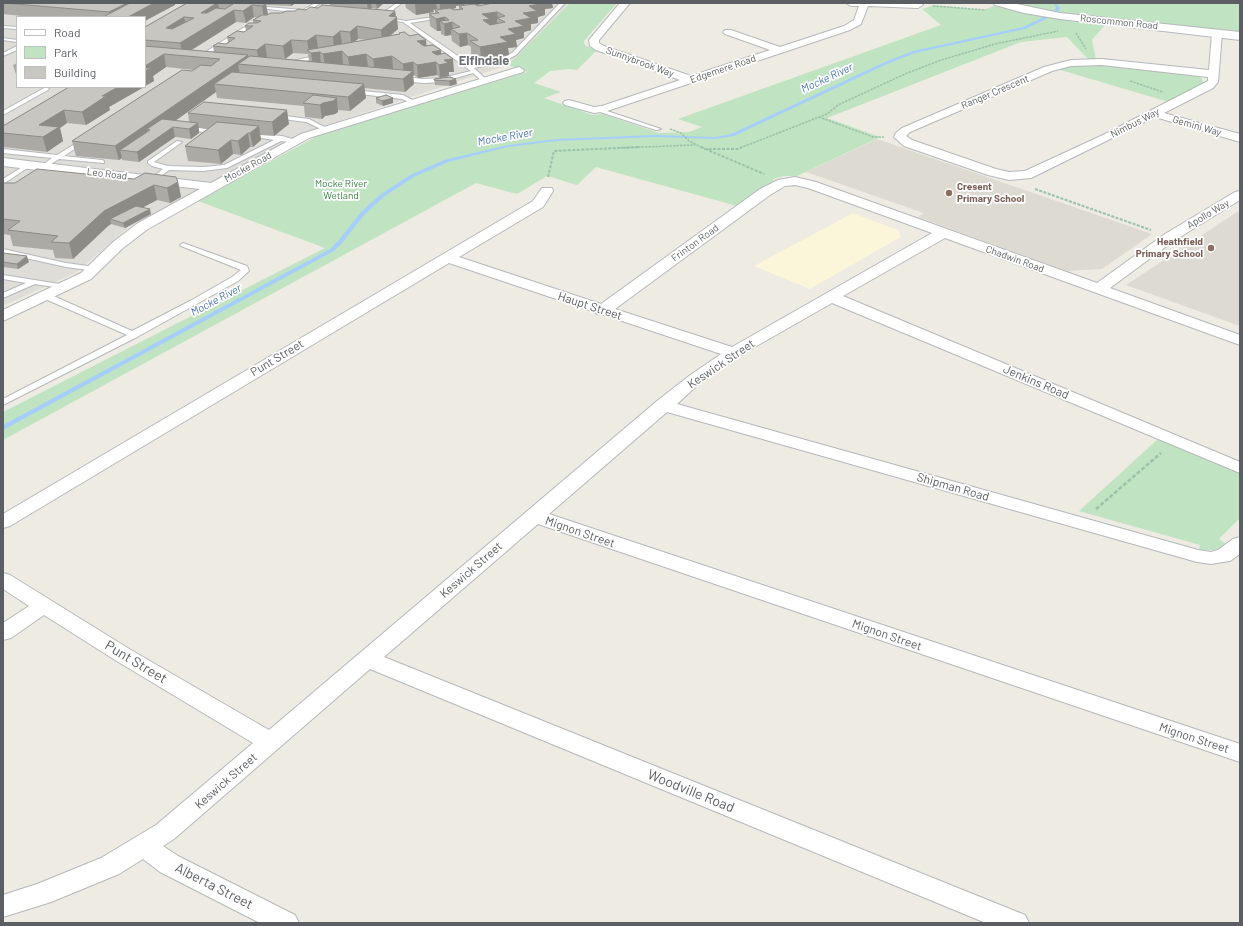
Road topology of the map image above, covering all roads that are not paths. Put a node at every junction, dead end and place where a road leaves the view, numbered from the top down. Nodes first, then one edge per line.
1 (318, 3) edge
2 (400, 3) edge
3 (563, 3) edge
4 (625, 3) edge
5 (851, 3) edge
6 (1000, 3) edge
7 (864, 4) edge
8 (918, 5) road end
9 (250, 6) edge
10 (306, 11) junction
11 (313, 12) edge
12 (449, 15) edge
13 (292, 17) edge
14 (373, 17) edge
15 (380, 17) junction
16 (406, 22) junction
17 (260, 24) edge
18 (3, 27) edge
19 (16, 28) edge
20 (728, 32) dead end
21 (1217, 33) junction
22 (1240, 36) edge
23 (428, 38) junction
24 (3, 39) edge
25 (420, 39) edge
26 (16, 41) edge
27 (16, 49) edge
28 (780, 50) junction
29 (4, 55) edge
30 (326, 56) edge
31 (190, 59) edge
32 (198, 59) junction
33 (205, 60) edge
34 (470, 67) junction
35 (293, 68) edge
36 (519, 70) dead end
37 (475, 72) junction
38 (1212, 74) junction
39 (392, 78) edge
40 (691, 80) junction
41 (485, 81) junction
42 (46, 89) dead end
43 (347, 91) edge
44 (413, 102) junction
45 (569, 103) dead end
46 (599, 110) junction
47 (3, 113) edge
48 (1155, 114) junction
49 (269, 116) edge
50 (193, 129) edge
51 (326, 129) junction
52 (658, 129) dead end
53 (223, 132) edge
54 (244, 134) edge
55 (88, 138) edge
56 (282, 138) junction
57 (1240, 138) edge
58 (296, 141) junction
59 (179, 142) dead end
60 (3, 152) edge
61 (3, 162) edge
62 (102, 162) dead end
63 (29, 165) junction
64 (52, 167) junction
65 (168, 168) junction
66 (3, 172) edge
67 (16, 174) junction
68 (1009, 176) joint
69 (152, 180) junction
70 (3, 182) edge
71 (786, 182) joint
72 (212, 187) junction
73 (547, 191) road end
74 (1240, 195) edge
75 (943, 233) junction
76 (183, 245) dead end
77 (3, 251) edge
78 (447, 258) junction
79 (95, 269) junction
80 (3, 277) edge
81 (34, 282) junction
82 (66, 287) junction
83 (1098, 289) junction
84 (3, 296) edge
85 (46, 296) junction
86 (831, 297) junction
87 (602, 310) junction
88 (3, 316) edge
89 (134, 335) junction
90 (1240, 340) edge
91 (733, 353) junction
92 (3, 402) edge
93 (663, 405) junction
94 (1240, 468) edge
95 (534, 516) junction
96 (3, 522) edge
97 (1240, 543) edge
98 (3, 580) edge
99 (43, 606) junction
100 (3, 633) edge
101 (367, 659) junction
102 (271, 742) junction
103 (1240, 753) edge
104 (144, 846) junction
105 (3, 906) edge
106 (286, 923) edge
107 (1016, 923) edge

1 - 10 lane
2 - 15 lane
3 - 34 lane
4 - 40 street, Sunnybrook Way
5 - 7 street
6 - 21 street, Roscommon Road
7 - 8 street
7 - 28 street, Edgemere Road
9 - 10 lane
10 - 11 lane
10 - 13 lane
12 - 16 lane
14 - 15 lane
15 - 16 lane
16 - 23 lane
17 - 32 lane
18 - 19 lane
20 - 28 street
21 - 22 street, Roscommon Road
21 - 38 street, Nimbus Way
23 - 25 lane
23 - 34 lane
24 - 26 lane
27 - 29 lane
28 - 40 street, Edgemere Road
30 - 35 lane
31 - 32 lane
32 - 33 lane
34 - 37 lane
36 - 41 street, Mocke Road
37 - 39 lane
37 - 41 lane
38 - 48 street, Nimbus Way
38 - 68 street, Ranger Crescent
40 - 46 street, Edgemere Road
41 - 44 street, Mocke Road
42 - 47 lane
43 - 44 lane
44 - 51 street, Mocke Road
45 - 46 street, Edgemere Road
46 - 52 lane
48 - 57 street, Gemini Way
48 - 68 street, Nimbus Way
49 - 51 lane
50 - 53 lane
51 - 58 street, Mocke Road
54 - 56 lane
55 - 64 lane
56 - 58 lane
56 - 65 lane
58 - 72 street, Mocke Road
59 - 65 lane
60 - 64 lane
61 - 63 street, Leo Road
62 - 64 lane
63 - 64 street, Leo Road
63 - 67 lane
64 - 69 street, Leo Road
65 - 69 lane
66 - 67 lane
67 - 70 lane
69 - 72 street, Leo Road
71 - 75 street, Chadwin Road
71 - 87 street, Frinton Road
72 - 79 street, Mocke Road
73 - 78 street, Punt Street
74 - 83 street, Apollo Way
75 - 83 street, Chadwin Road
75 - 86 street, Keswick Street
76 - 89 lane
77 - 79 lane
78 - 87 street, Haupt Street
78 - 96 street, Punt Street
79 - 82 street, Mocke Road
80 - 81 lane
81 - 82 lane
81 - 84 lane
82 - 85 street, Mocke Road
83 - 90 street, Chadwin Road
85 - 88 street, Mocke Road
85 - 89 lane
86 - 91 street, Keswick Street
86 - 94 street, Jenkins Road
87 - 91 street, Haupt Street
89 - 92 lane
91 - 93 street, Keswick Street
93 - 95 street, Keswick Street
93 - 97 street, Shipman Road
95 - 101 street, Keswick Street
95 - 103 street, Mignon Street
98 - 99 street, Punt Street
99 - 100 street
99 - 102 street, Punt Street
101 - 102 street, Keswick Street
101 - 107 street, Woodville Road
102 - 104 street, Keswick Street
104 - 105 street, Keswick Street
104 - 106 street, Alberta Street

